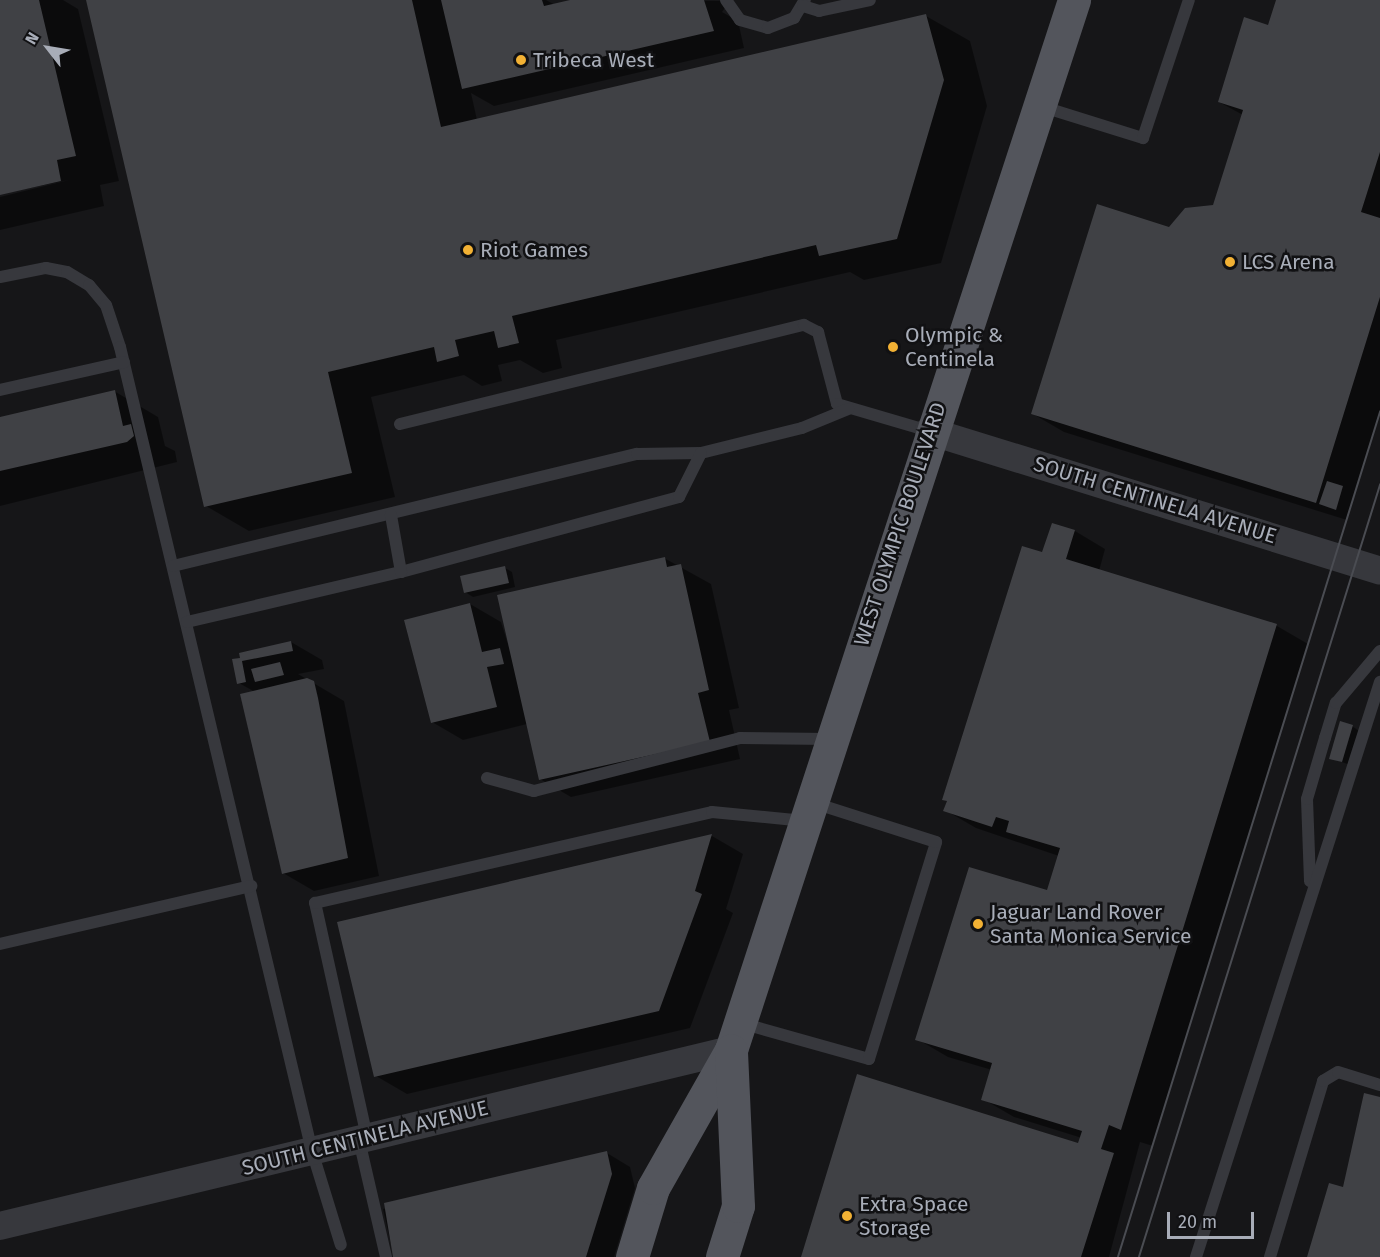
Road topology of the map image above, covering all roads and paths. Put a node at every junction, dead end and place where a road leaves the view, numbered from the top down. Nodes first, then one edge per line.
1 (726, 0) edge
2 (870, 0) edge
3 (1074, 0) edge
4 (1190, 0) edge
5 (804, 3) edge
6 (1039, 105) junction
7 (0, 277) edge
8 (124, 362) junction
9 (0, 390) edge
10 (848, 409) junction
11 (400, 424) dead end
12 (930, 431) junction
13 (701, 453) junction
14 (392, 515) junction
15 (173, 566) junction
16 (1380, 571) edge
17 (401, 572) junction
18 (187, 622) junction
19 (1380, 651) edge
20 (1380, 682) edge
21 (831, 739) junction
22 (488, 778) dead end
23 (809, 812) junction
24 (251, 886) junction
25 (1311, 888) junction
26 (0, 944) edge
27 (735, 1036) junction
28 (1380, 1085) edge
29 (363, 1138) junction
30 (312, 1151) junction
31 (0, 1226) edge
32 (341, 1245) dead end
33 (386, 1257) edge
34 (632, 1257) edge
35 (722, 1257) edge
36 (1196, 1257) edge
37 (1270, 1257) edge

1 - 5 lane
2 - 5 lane
3 - 6 main road, WEST OLYMPIC BOULEVARD
4 - 6 lane
6 - 12 main road, WEST OLYMPIC BOULEVARD
7 - 8 lane
8 - 9 lane
8 - 15 lane
10 - 11 lane
10 - 12 lane
10 - 13 lane
12 - 16 street, SOUTH CENTINELA AVENUE
12 - 21 main road, WEST OLYMPIC BOULEVARD
13 - 14 lane
13 - 17 lane
14 - 15 lane
14 - 17 lane
15 - 18 lane
17 - 18 lane
18 - 24 lane
19 - 25 lane
20 - 25 lane
21 - 22 lane
21 - 23 main road, WEST OLYMPIC BOULEVARD
23 - 27 main road, WEST OLYMPIC BOULEVARD
23 - 27 lane
23 - 29 lane
24 - 26 lane
24 - 30 lane
25 - 36 lane
27 - 29 street, SOUTH CENTINELA AVENUE
27 - 34 main road
27 - 35 main road
28 - 37 lane
29 - 30 street, SOUTH CENTINELA AVENUE
29 - 33 lane
30 - 31 street, SOUTH CENTINELA AVENUE
30 - 32 lane

